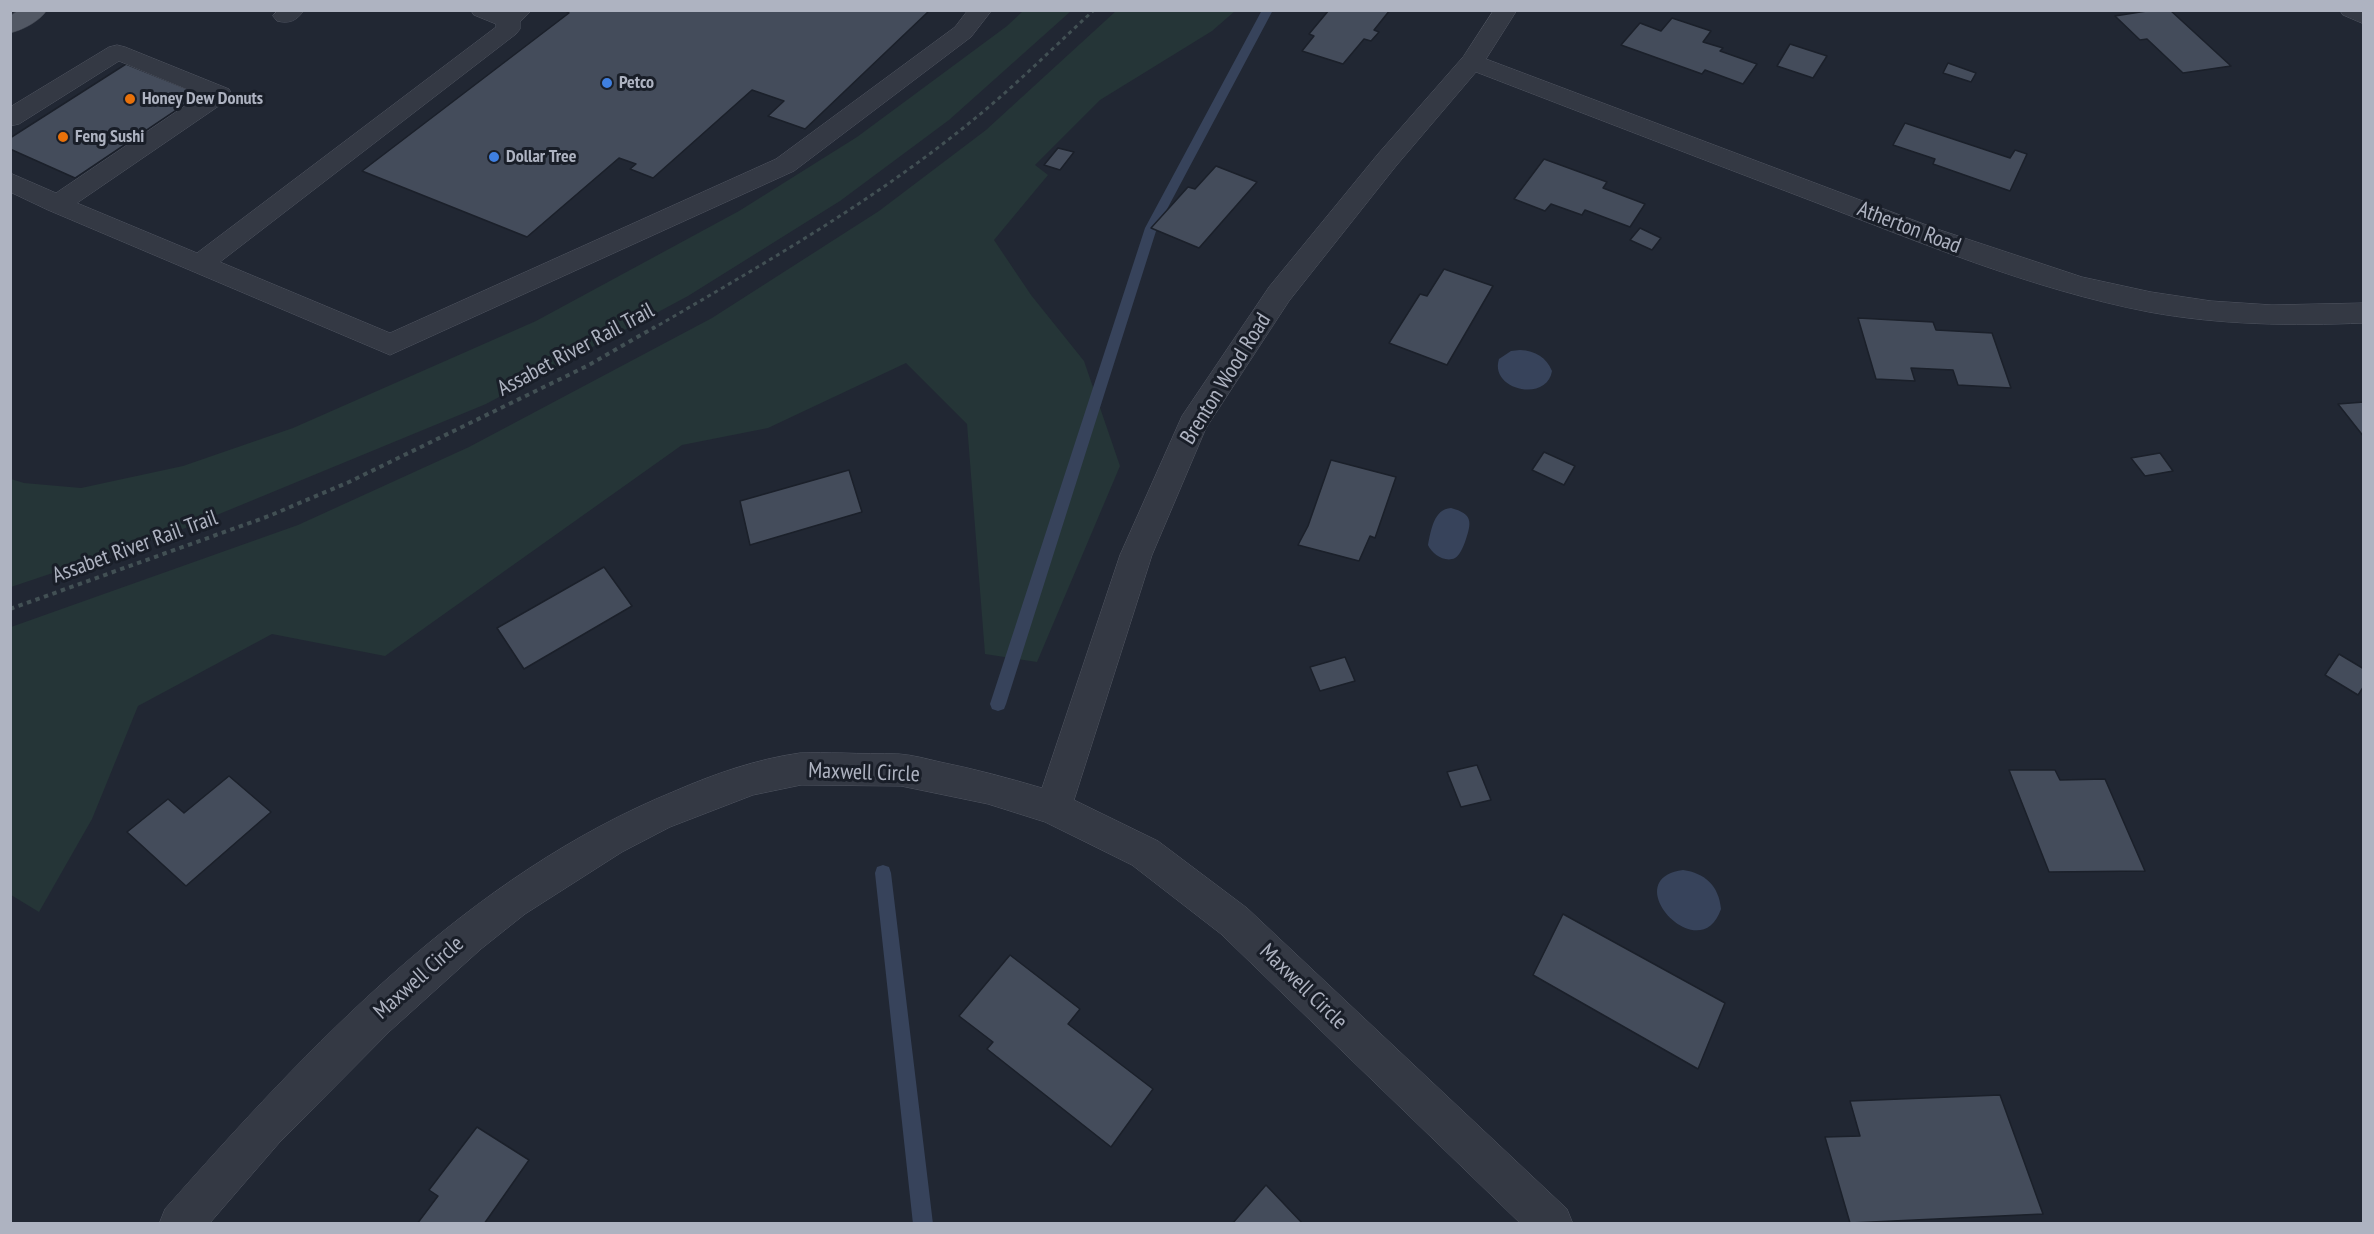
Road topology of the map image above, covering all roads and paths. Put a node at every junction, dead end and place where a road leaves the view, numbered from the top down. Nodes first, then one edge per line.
1 (36, 10) edge
2 (482, 10) edge
3 (981, 10) edge
4 (1094, 10) edge
5 (1506, 10) edge
6 (2351, 10) edge
7 (515, 15) edge
8 (2364, 17) edge
9 (10, 26) edge
10 (1472, 63) junction
11 (10, 118) edge
12 (10, 181) edge
13 (57, 204) junction
14 (200, 264) junction
15 (2364, 313) edge
16 (10, 609) edge
17 (1053, 807) junction
18 (180, 1224) edge
19 (1552, 1224) edge

1 - 9 main road
2 - 7 street
3 - 14 street
4 - 16 path, Assabet River Rail Trail
5 - 10 street, Brenton Wood Road
6 - 8 street
7 - 14 street
10 - 15 street, Atherton Road
10 - 17 street, Brenton Wood Road
11 - 13 street
12 - 13 street
13 - 14 street
17 - 18 street, Maxwell Circle
17 - 19 street, Maxwell Circle

